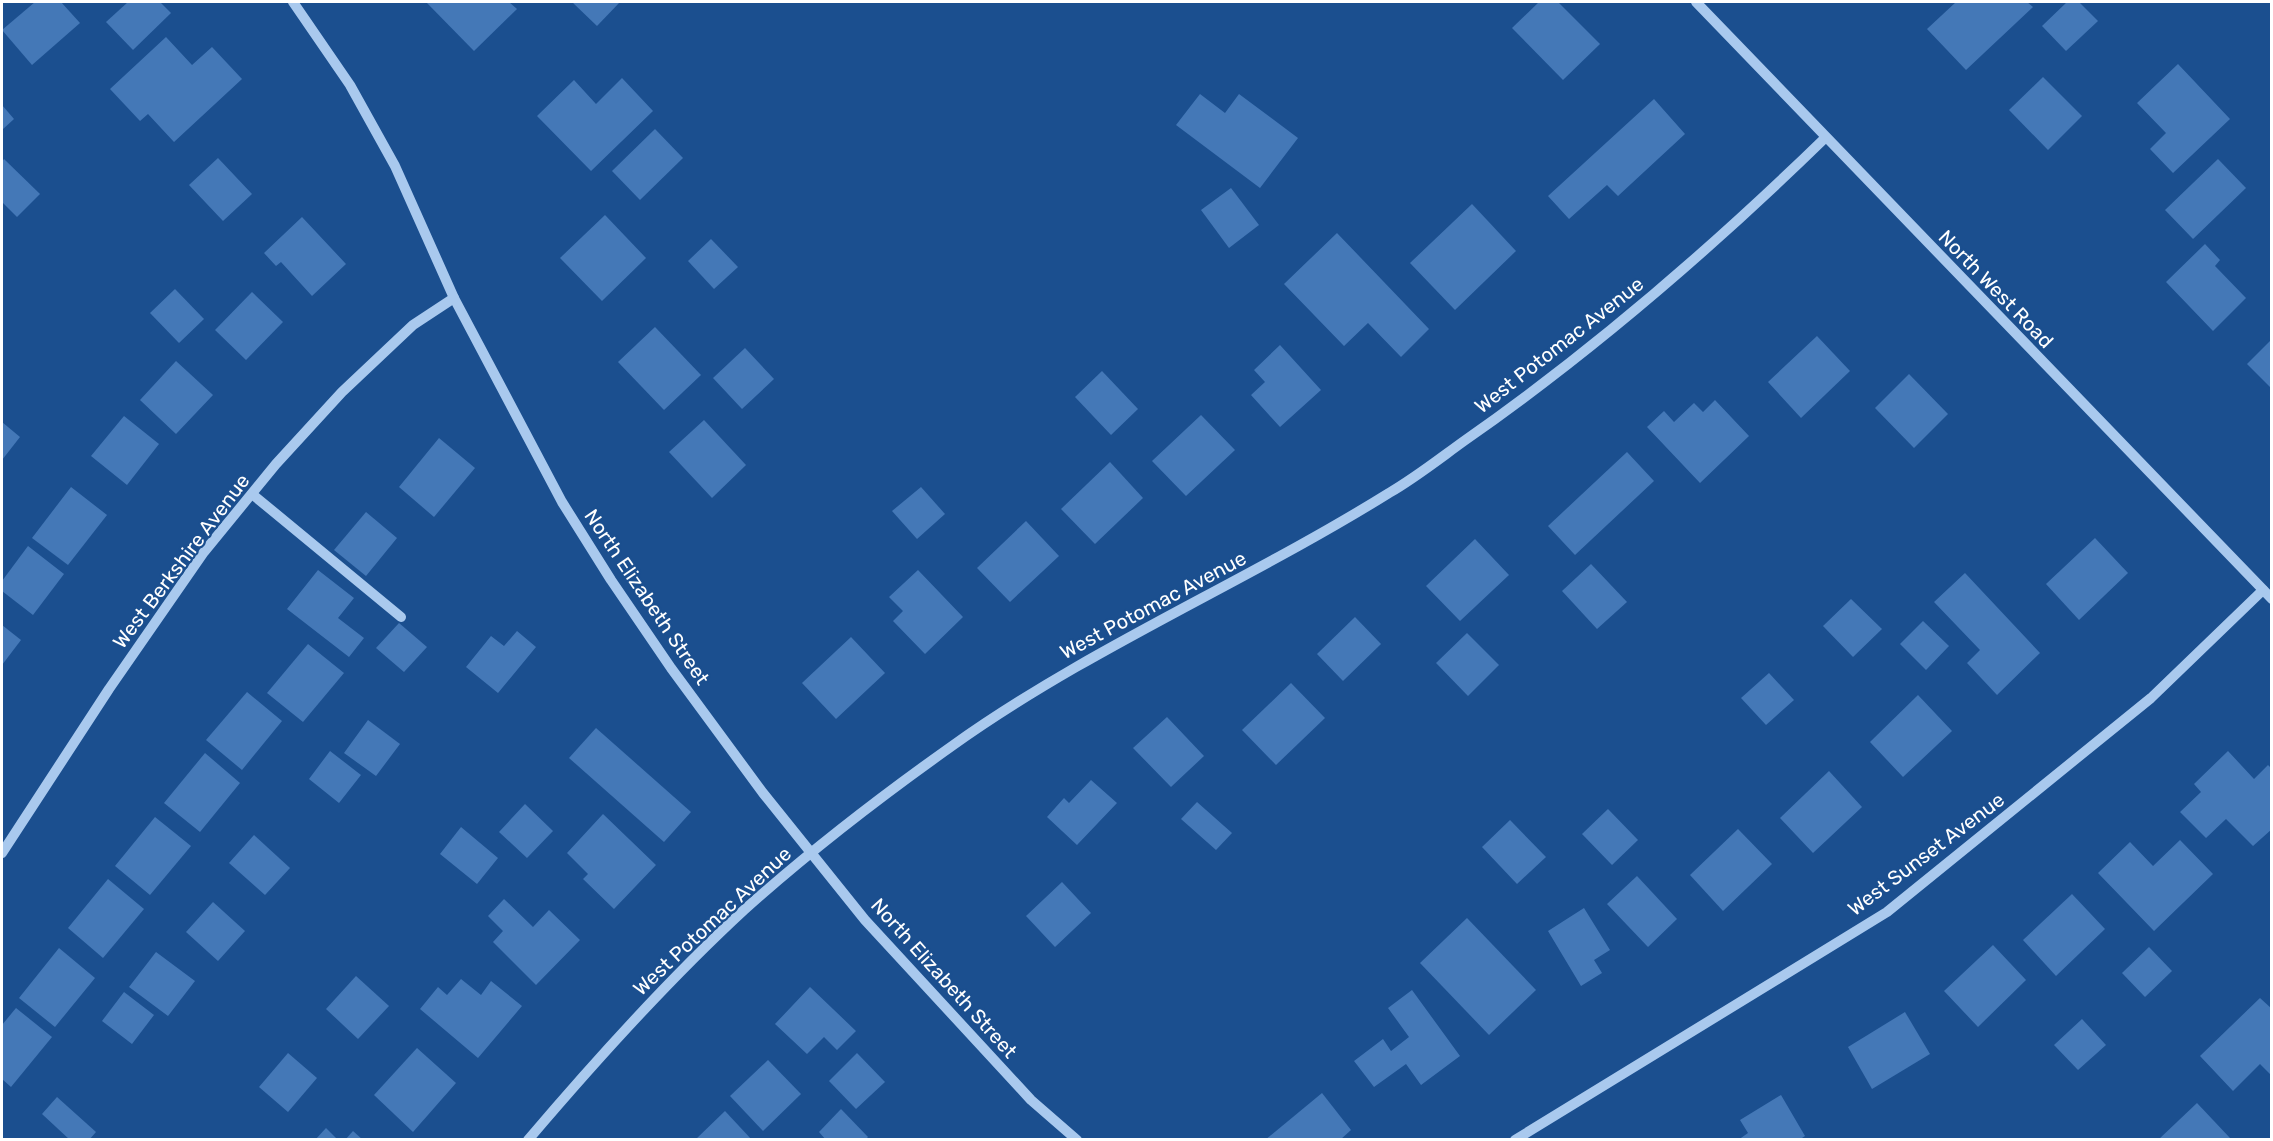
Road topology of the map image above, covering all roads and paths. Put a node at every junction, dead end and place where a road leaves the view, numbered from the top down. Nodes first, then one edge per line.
1 (293, 2) edge
2 (1696, 2) edge
3 (1825, 138) junction
4 (454, 298) junction
5 (252, 494) junction
6 (2263, 590) junction
7 (2271, 599) edge
8 (401, 616) dead end
9 (2, 853) edge
10 (811, 854) junction
11 (528, 1140) edge
12 (1077, 1140) edge
13 (1515, 1140) edge

1 - 4 street, North Elizabeth Street
2 - 3 street, North West Road
3 - 6 street, North West Road
3 - 10 street, West Potomac Avenue
4 - 5 street, West Berkshire Avenue
4 - 10 street, North Elizabeth Street
5 - 8 street
5 - 9 street, West Berkshire Avenue
6 - 7 street, North West Road
6 - 13 street, West Sunset Avenue
10 - 11 street, West Potomac Avenue
10 - 12 street, North Elizabeth Street

